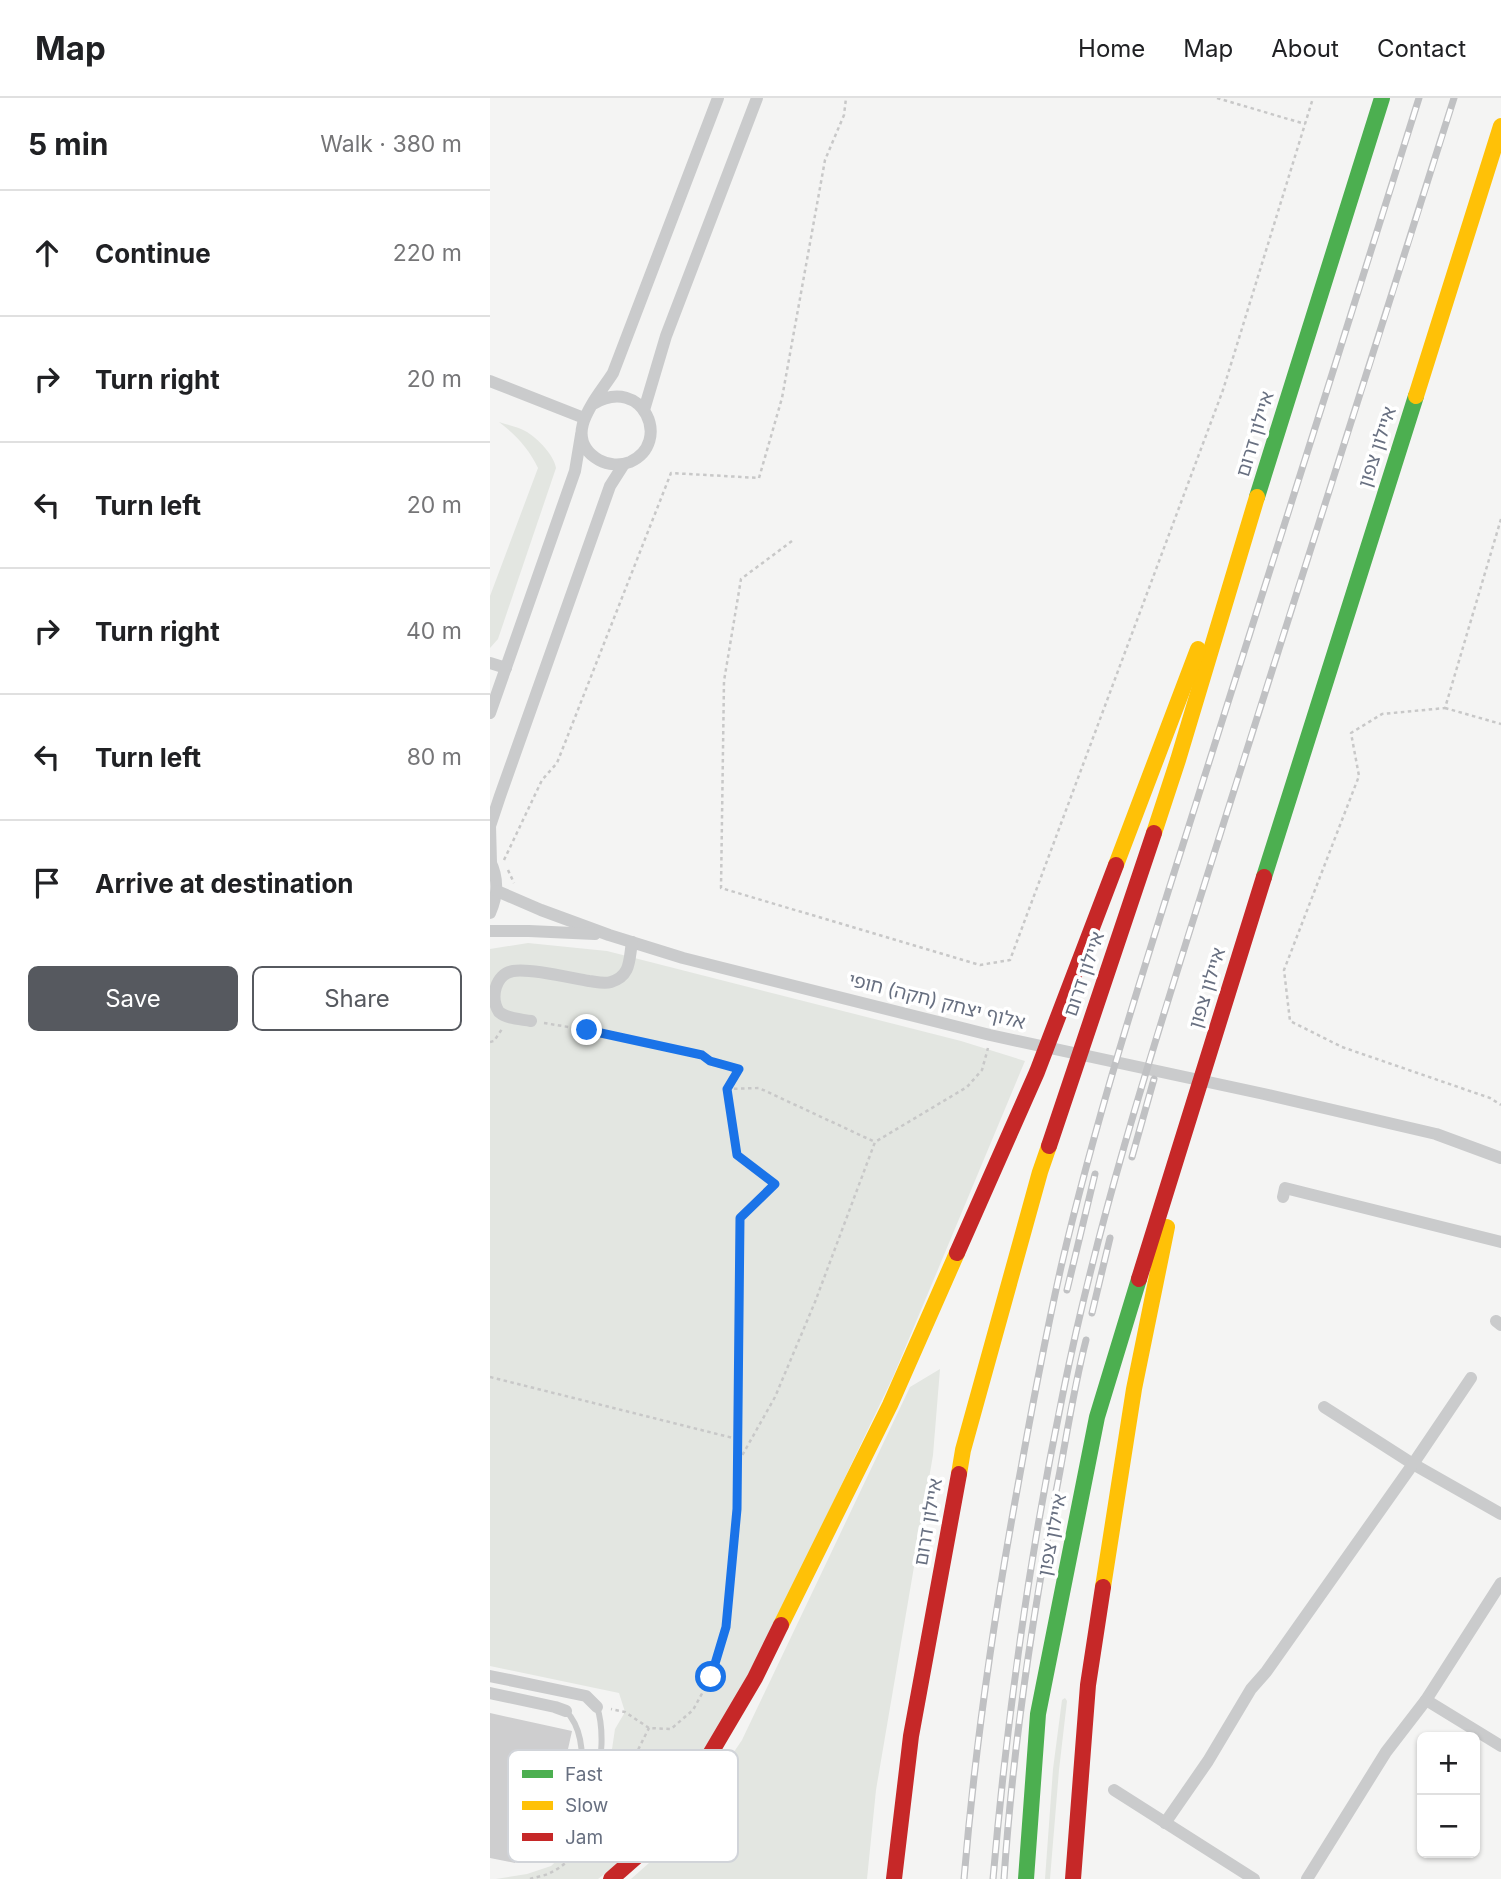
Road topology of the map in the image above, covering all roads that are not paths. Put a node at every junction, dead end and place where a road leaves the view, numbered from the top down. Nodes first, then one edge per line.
1 (718, 98) edge
2 (757, 98) edge
3 (1382, 98) edge
4 (1501, 126) edge
5 (490, 380) edge
6 (593, 404) junction
7 (645, 410) junction
8 (584, 418) junction
9 (581, 435) junction
10 (624, 464) junction
11 (1261, 484) junction
12 (490, 663) edge
13 (506, 668) junction
14 (490, 713) edge
15 (495, 861) edge
16 (497, 891) junction
17 (490, 913) edge
18 (490, 931) edge
19 (609, 935) junction
20 (632, 942) junction
21 (530, 1021) road end
22 (1193, 1102) junction
23 (1501, 1158) edge
24 (1283, 1197) dead end
25 (1501, 1242) edge
26 (1471, 1378) dead end
27 (1324, 1407) dead end
28 (1413, 1464) junction
29 (1501, 1514) edge
30 (1501, 1583) edge
31 (490, 1676) edge
32 (490, 1693) edge
33 (1426, 1700) junction
34 (597, 1707) joint
35 (566, 1711) joint
36 (1501, 1746) edge
37 (581, 1750) edge
38 (601, 1750) edge
39 (713, 1750) edge
40 (1114, 1790) dead end
41 (1165, 1823) junction
42 (630, 1862) edge
43 (611, 1879) edge
44 (894, 1879) edge
45 (1026, 1879) edge
46 (1073, 1879) edge
47 (1254, 1879) edge
48 (1307, 1879) edge

1 - 6 street
2 - 7 street
3 - 11 highway, איילון דרום
4 - 22 highway, איילון צפון
5 - 8 street
6 - 7 street
6 - 8 street
7 - 10 street
8 - 9 street
9 - 10 street
9 - 13 street
10 - 15 street
11 - 39 highway
11 - 44 highway, איילון דרום
12 - 13 street
13 - 14 street
15 - 16 street
16 - 17 street
16 - 19 street, אלוף יצחק (חקה) חופי
18 - 19 street, אלוף יצחק (חקה) חופי
19 - 20 street, אלוף יצחק (חקה) חופי
20 - 21 street
20 - 23 street, אלוף יצחק (חקה) חופי
22 - 45 highway, איילון צפון
22 - 46 highway
24 - 25 street
26 - 28 street
27 - 28 street
28 - 29 street
28 - 41 street
30 - 33 street
31 - 34 street
32 - 35 street
33 - 36 street
33 - 48 street
34 - 38 lane
35 - 37 lane
40 - 41 street
41 - 47 street
42 - 43 highway

